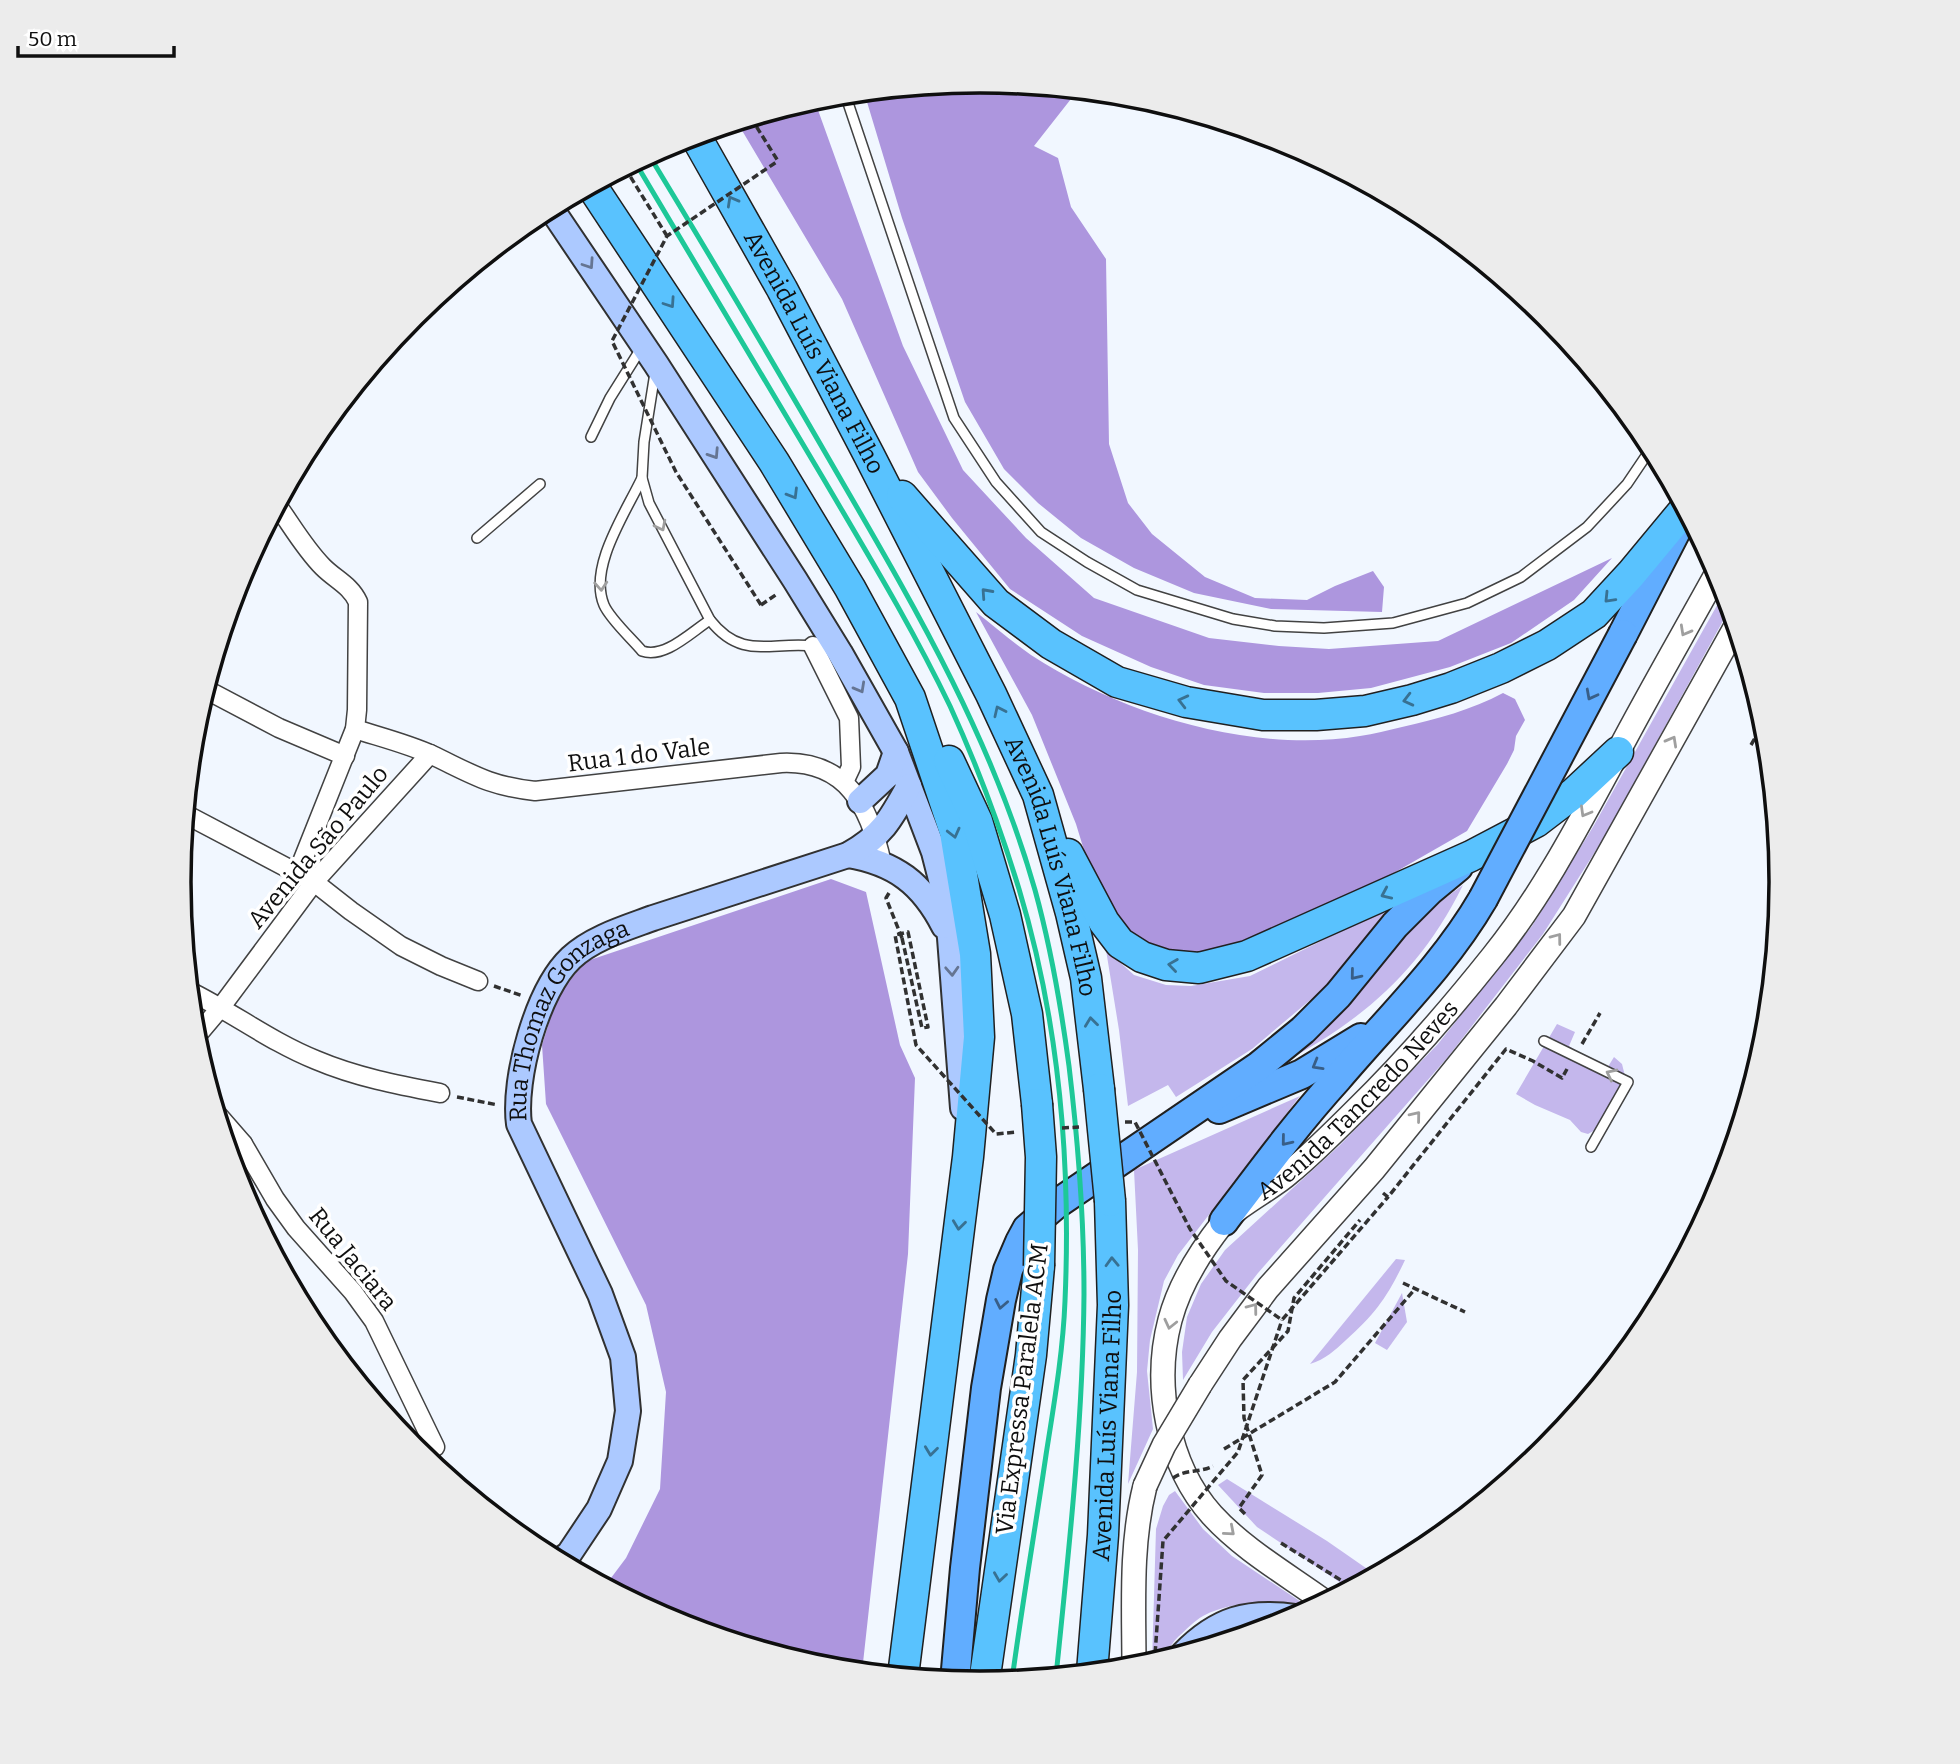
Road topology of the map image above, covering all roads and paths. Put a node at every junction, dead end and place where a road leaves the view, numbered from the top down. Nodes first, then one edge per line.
1 (849, 104) edge
2 (756, 126) edge
3 (700, 145) edge
4 (630, 175) edge
5 (596, 192) edge
6 (557, 217) edge
7 (667, 236) junction
8 (650, 354) junction
9 (591, 437) dead end
10 (869, 455) junction
11 (1645, 458) edge
12 (642, 478) junction
13 (540, 484) dead end
14 (283, 513) edge
15 (1680, 517) edge
16 (1681, 520) edge
17 (477, 538) dead end
18 (1711, 584) edge
19 (761, 604) dead end
20 (710, 620) junction
21 (1730, 637) edge
22 (813, 646) junction
23 (840, 653) junction
24 (214, 695) edge
25 (910, 698) junction
26 (355, 729) junction
27 (1755, 737) edge
28 (1751, 745) dead end
29 (896, 752) junction
30 (1618, 752) junction
31 (430, 754) junction
32 (345, 756) junction
33 (909, 786) junction
34 (852, 791) junction
35 (1038, 795) junction
36 (193, 818) edge
37 (876, 838) junction
38 (848, 855) junction
39 (1471, 856) junction
40 (892, 868) junction
41 (298, 872) junction
42 (314, 882) junction
43 (902, 938) dead end
44 (950, 938) junction
45 (478, 981) joint
46 (200, 996) edge
47 (543, 1003) junction
48 (221, 1006) junction
49 (1395, 1016) junction
50 (204, 1026) edge
51 (1544, 1041) dead end
52 (1563, 1077) dead end
53 (440, 1093) joint
54 (517, 1108) junction
55 (1152, 1138) junction
56 (1591, 1147) dead end
57 (240, 1155) edge
58 (968, 1157) junction
59 (1224, 1221) junction
60 (1403, 1283) dead end
61 (1415, 1289) junction
62 (1465, 1312) dead end
63 (1282, 1320) dead end
64 (1249, 1433) junction
65 (435, 1447) dead end
66 (1224, 1449) dead end
67 (1213, 1465) dead end
68 (1168, 1481) dead end
69 (1248, 1518) dead end
70 (1103, 1535) junction
71 (1276, 1539) dead end
72 (568, 1555) edge
73 (1344, 1582) edge
74 (1316, 1596) edge
75 (1269, 1616) edge
76 (1196, 1641) edge
77 (1155, 1651) edge
78 (1134, 1656) edge
79 (1109, 1660) edge
80 (1093, 1662) edge
81 (905, 1667) edge
82 (956, 1671) edge
83 (986, 1671) edge

1 - 11 lane
2 - 7 path, bridge
10 -> 3 highway, Avenida Luís Viana Filho
4 - 7 path
5 -> 25 highway
6 -> 8 main road
7 - 19 path, bridge
8 - 9 lane
8 - 12 lane
8 -> 23 main road
15 -> 10 highway
35 -> 10 highway, Avenida Luís Viana Filho
12 -> 20 lane
12 -> 20 lane
13 - 17 lane
14 - 26 street
16 -> 49 main road, Avenida Tancredo Neves, bridge
18 -> 30 street, Avenida Tancredo Neves
20 - 22 lane
78 -> 21 street, bridge
22 - 23 lane
22 - 34 street
23 -> 29 main road
24 - 32 street
25 -> 58 highway
25 -> 83 highway, Via Expressa Paralela ACM, bridge
26 - 31 street, Rua 1 do Vale
26 - 32 street
27 - 28 path
29 - 33 main road
29 - 34 main road
30 - 39 highway
30 -> 59 street, Avenida Tancredo Neves
31 - 34 street, Rua 1 do Vale
31 - 42 street, Avenida São Paulo
32 - 41 street
33 - 37 main road, Rua Thomaz Gonzaga
33 - 44 main road
34 - 37 street
39 -> 35 highway
70 -> 35 highway, Avenida Luís Viana Filho, bridge
36 - 41 street
37 - 38 main road, Rua Thomaz Gonzaga
37 - 40 street
38 - 40 main road
38 - 47 main road, Rua Thomaz Gonzaga
39 -> 55 main road
40 - 43 path
40 - 44 main road
41 - 42 street
42 - 45 street
42 - 48 street, Avenida São Paulo
44 -> 58 main road
45 - 47 path
46 - 48 street
47 - 54 main road, Rua Thomaz Gonzaga
48 - 50 street, Avenida São Paulo
48 - 53 street
49 -> 55 main road
49 -> 59 main road
56 -> 51 lane
52 - 64 path
53 - 54 path
54 - 72 main road, Rua Thomaz Gonzaga
55 -> 82 main road
57 - 65 street, Rua Jaciara
58 -> 81 highway
59 -> 74 street, Avenida Tancredo Neves
60 - 61 path
61 - 62 path
61 - 64 path
63 - 77 path, bridge
64 - 66 path
64 - 69 path
67 - 68 path, bridge
70 - 79 highway
70 - 80 highway, Avenida Luís Viana Filho
71 - 73 path
75 - 76 main road

